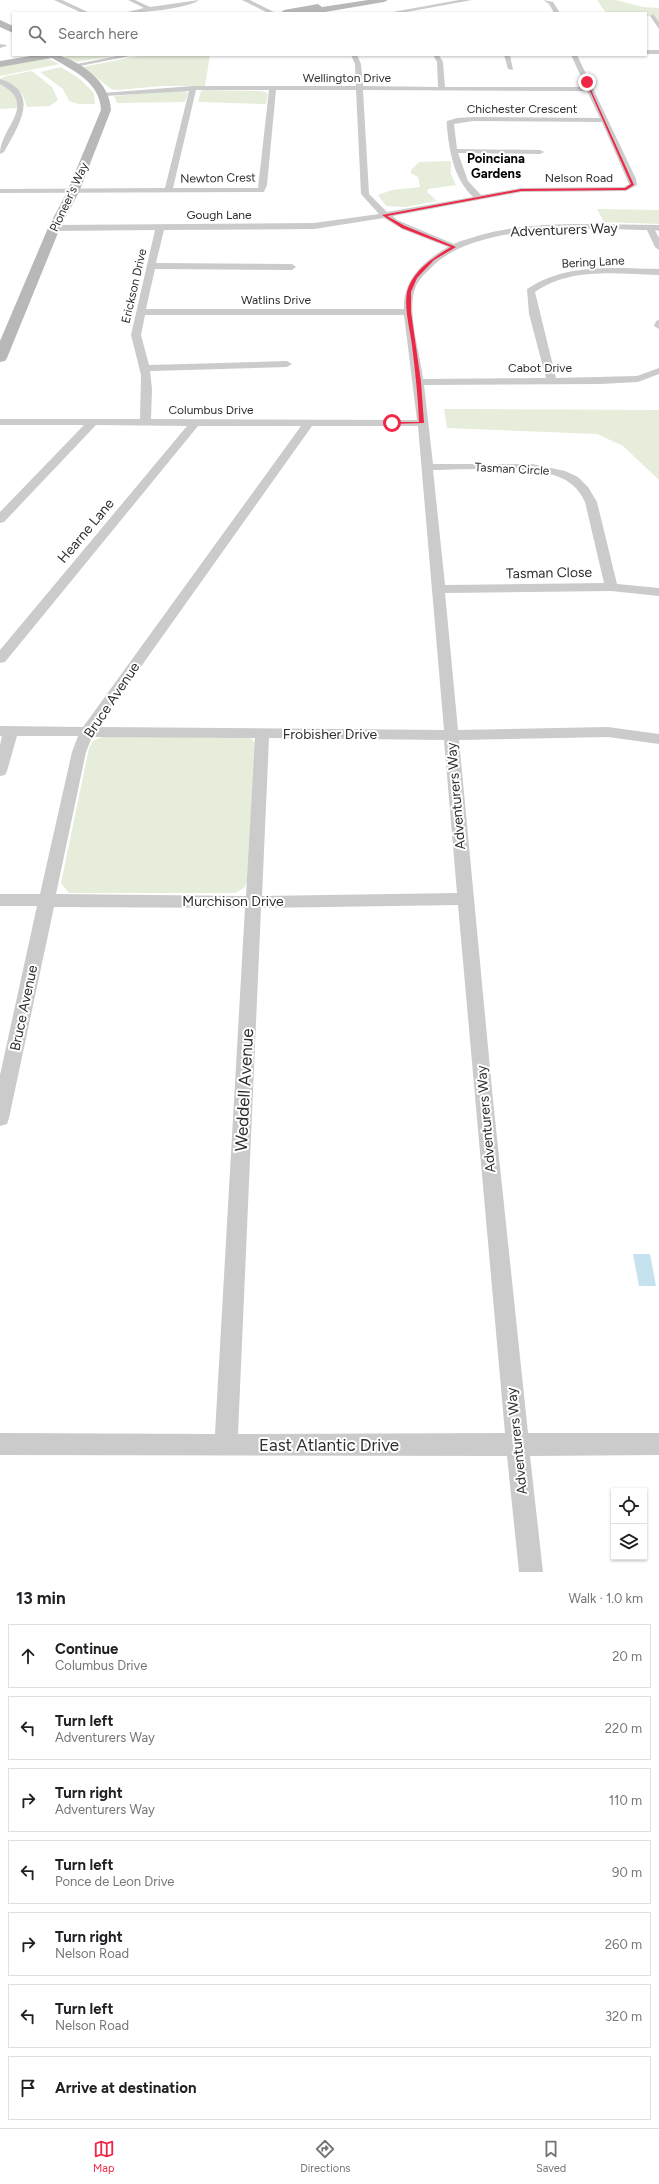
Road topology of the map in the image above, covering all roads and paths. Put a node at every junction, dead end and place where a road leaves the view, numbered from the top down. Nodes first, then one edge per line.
1 (57, 0) edge
2 (131, 0) edge
3 (196, 0) edge
4 (245, 0) edge
5 (364, 0) edge
6 (384, 0) edge
7 (469, 0) edge
8 (546, 0) edge
9 (334, 6) junction
10 (149, 9) junction
11 (85, 12) edge
12 (132, 12) edge
13 (271, 12) edge
14 (291, 12) edge
15 (307, 12) edge
16 (396, 12) edge
17 (556, 12) edge
18 (653, 16) dead end
19 (0, 23) edge
20 (659, 27) edge
21 (12, 29) edge
22 (647, 52) edge
23 (659, 52) edge
24 (26, 56) edge
25 (48, 56) edge
26 (55, 56) edge
27 (126, 56) edge
28 (354, 56) edge
29 (437, 56) edge
30 (507, 56) edge
31 (574, 56) edge
32 (0, 60) edge
33 (0, 64) edge
34 (70, 66) junction
35 (511, 69) dead end
36 (0, 81) edge
37 (193, 88) junction
38 (273, 88) junction
39 (359, 89) junction
40 (442, 89) junction
41 (590, 89) junction
42 (104, 94) junction
43 (604, 120) junction
44 (0, 134) edge
45 (11, 134) junction
46 (454, 151) junction
47 (0, 152) edge
48 (540, 152) dead end
49 (0, 191) edge
50 (168, 191) junction
51 (73, 192) junction
52 (478, 197) junction
53 (384, 215) junction
54 (160, 227) junction
55 (54, 228) junction
56 (655, 228) edge
57 (454, 247) junction
58 (659, 247) edge
59 (153, 266) junction
60 (292, 267) dead end
61 (659, 272) edge
62 (142, 312) junction
63 (409, 312) junction
64 (0, 358) edge
65 (287, 364) dead end
66 (145, 368) junction
67 (659, 371) edge
68 (552, 381) junction
69 (419, 382) junction
70 (0, 422) edge
71 (145, 422) junction
72 (92, 423) junction
73 (195, 423) junction
74 (309, 423) junction
75 (422, 423) junction
76 (427, 467) junction
77 (0, 519) edge
78 (611, 587) junction
79 (439, 589) junction
80 (659, 592) edge
81 (0, 659) edge
82 (6, 731) edge
83 (88, 732) junction
84 (262, 734) junction
85 (450, 735) junction
86 (659, 739) edge
87 (0, 771) edge
88 (465, 899) junction
89 (0, 900) edge
90 (48, 900) junction
91 (254, 902) junction
92 (0, 1118) edge
93 (0, 1444) edge
94 (517, 1444) junction
95 (659, 1444) edge
96 (226, 1445) junction
97 (532, 1572) edge

1 - 11 street
2 - 10 street
3 - 10 street
4 - 13 street
5 - 9 main road
6 - 9 main road
7 - 16 street
8 - 17 street
9 - 14 main road
9 - 15 main road
10 - 12 street
18 - 20 street
19 - 21 main road
22 - 23 street
24 - 32 main road
25 - 33 main road
26 - 34 main road
27 - 34 street
28 - 39 street
29 - 40 street
30 - 35 street
31 - 41 street, Nelson Road
34 - 42 main road
36 - 45 street
37 - 38 street, Wellington Drive
37 - 42 street, Wellington Drive
37 - 50 street
38 - 39 street, Wellington Drive
38 - 50 street, Newton Crest
39 - 40 street, Wellington Drive
39 - 53 street
40 - 41 street, Wellington Drive
41 - 43 street, Nelson Road
42 - 51 main road, Pioneer's Way
43 - 46 street, Chichester Crescent
43 - 52 street, Nelson Road
44 - 45 street
45 - 47 street
46 - 48 street
46 - 52 street, Chichester Crescent
49 - 51 street, Newton Crest
50 - 51 street, Newton Crest
51 - 55 main road, Pioneer's Way
52 - 53 street, Nelson Road
53 - 54 street, Gough Lane
53 - 57 street
54 - 55 street, Gough Lane
54 - 59 street, Erickson Drive
55 - 64 main road, Pioneer's Way
56 - 57 street, Adventurers Way
56 - 58 street
57 - 63 street, Adventurers Way
59 - 60 street
59 - 62 street, Erickson Drive
61 - 68 street, Bering Lane
62 - 63 street, Watlins Drive
62 - 66 street, Erickson Drive
63 - 69 street, Adventurers Way
65 - 66 street
66 - 71 street, Erickson Drive
67 - 68 street, Cabot Drive
68 - 69 street, Cabot Drive
69 - 75 street, Adventurers Way
70 - 72 street, Columbus Drive
71 - 72 street, Columbus Drive
71 - 73 street, Columbus Drive
72 - 77 street
73 - 74 street, Columbus Drive
73 - 81 street, Hearne Lane
74 - 75 street, Columbus Drive
74 - 83 street, Bruce Avenue
75 - 76 street, Adventurers Way
76 - 78 street, Tasman Circle
76 - 79 street, Adventurers Way
78 - 79 street, Tasman Close
78 - 80 street, Tasman Close
79 - 85 street, Adventurers Way
82 - 83 street, Frobisher Drive
82 - 87 street
83 - 84 street, Frobisher Drive
83 - 90 street, Bruce Avenue
84 - 85 street, Frobisher Drive
84 - 91 street, Weddell Avenue
85 - 86 street, Frobisher Drive
85 - 88 street, Adventurers Way
88 - 91 street, Murchison Drive
88 - 94 street, Adventurers Way
89 - 90 street, Murchison Drive
90 - 91 street, Murchison Drive
90 - 92 street, Bruce Avenue
91 - 96 street, Weddell Avenue
93 - 96 street, East Atlantic Drive
94 - 95 street, East Atlantic Drive
94 - 96 street, East Atlantic Drive
94 - 97 street, Adventurers Way

